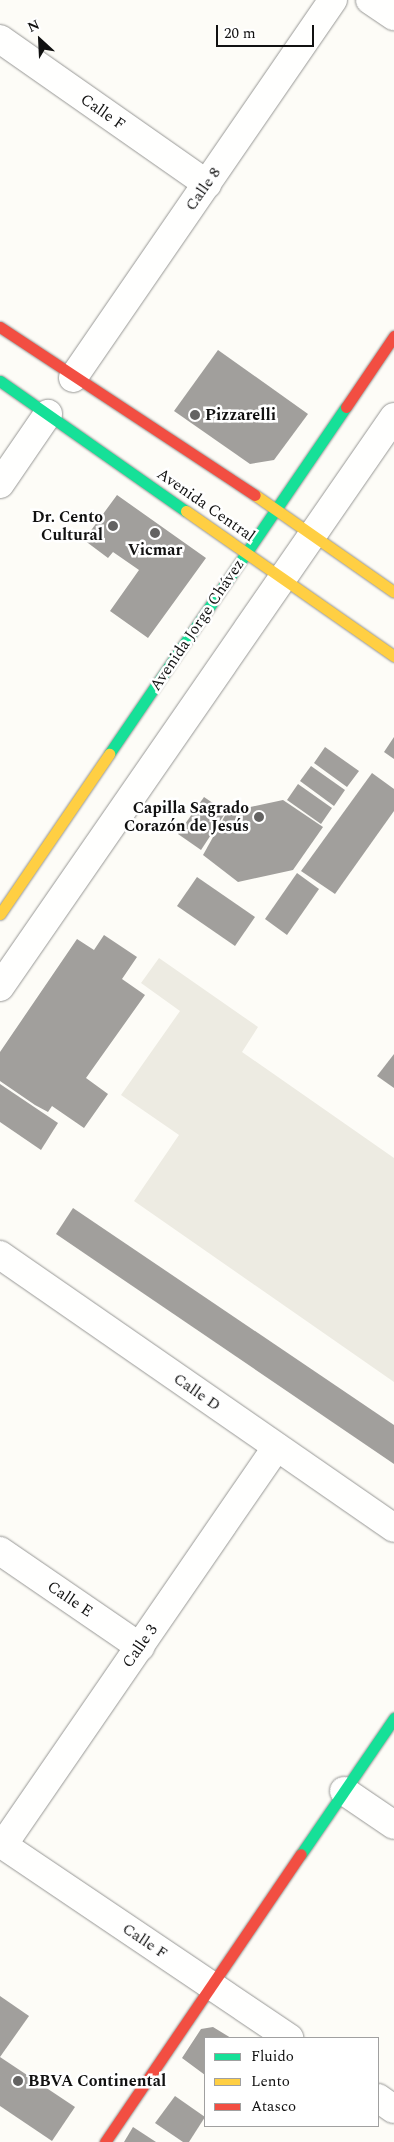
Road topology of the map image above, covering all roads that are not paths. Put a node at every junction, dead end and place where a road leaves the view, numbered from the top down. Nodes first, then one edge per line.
1 (333, 0) edge
2 (370, 0) edge
3 (394, 16) edge
4 (0, 39) edge
5 (207, 184) junction
6 (0, 327) edge
7 (394, 336) edge
8 (73, 378) junction
9 (0, 381) edge
10 (48, 414) junction
11 (394, 417) edge
12 (0, 484) edge
13 (276, 509) junction
14 (312, 535) junction
15 (247, 553) junction
16 (279, 578) junction
17 (394, 592) edge
18 (394, 656) edge
19 (0, 914) edge
20 (0, 987) edge
21 (0, 1255) edge
22 (277, 1447) junction
23 (394, 1528) edge
24 (0, 1551) edge
25 (140, 1647) junction
26 (394, 1718) edge
27 (344, 1791) junction
28 (394, 1825) edge
29 (2, 1844) edge
30 (211, 1985) junction
31 (288, 2037) edge
32 (379, 2099) edge
33 (394, 2109) edge
34 (105, 2142) edge

1 - 5 street, Calle 8
2 - 3 street
4 - 5 street, Calle F
5 - 8 street, Calle 8
6 - 8 street, Avenida Central
7 - 13 street, Avenida Jorge Chávez
8 - 13 street, Avenida Central
9 - 10 street, Avenida Central
10 - 12 street
10 - 15 street, Avenida Central
11 - 14 street
13 - 14 street, Avenida Central
13 - 15 street, Avenida Jorge Chávez
14 - 16 street
14 - 17 street, Avenida Central
15 - 16 street, Avenida Central
15 - 19 street, Avenida Jorge Chávez
16 - 18 street, Avenida Central
16 - 20 street
21 - 22 street, Calle D
22 - 23 street, Calle D
22 - 25 street, Calle 3
24 - 25 street, Calle E
25 - 29 street, Calle 3
26 - 27 street
27 - 28 street
27 - 30 street
29 - 30 street, Calle F
30 - 31 street, Calle F
30 - 34 street
32 - 33 street

